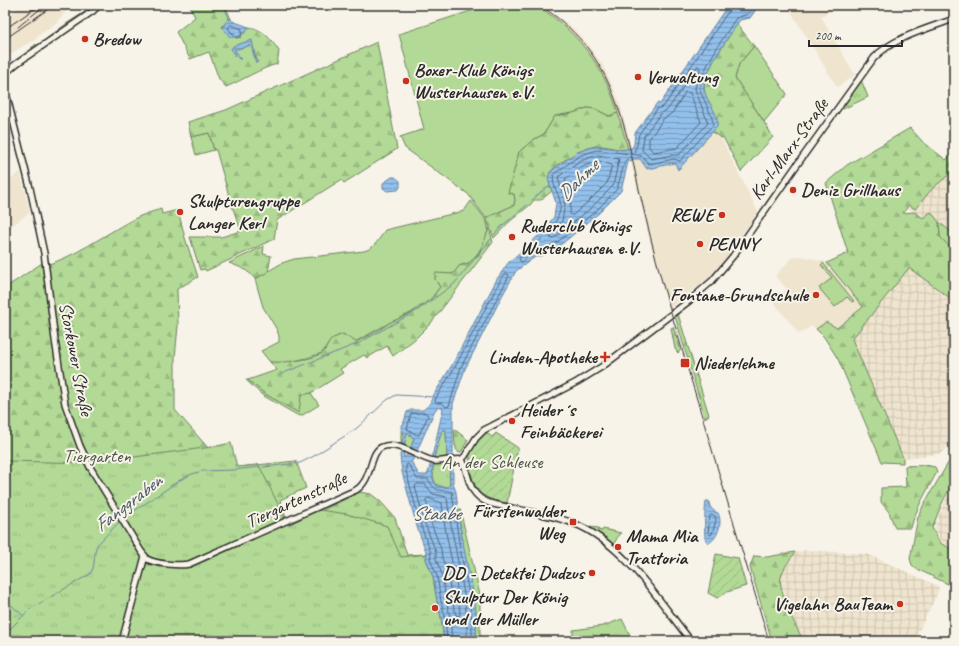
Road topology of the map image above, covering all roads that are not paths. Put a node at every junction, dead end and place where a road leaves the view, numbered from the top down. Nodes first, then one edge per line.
1 (95, 5) edge
2 (99, 5) edge
3 (88, 14) junction
4 (954, 19) edge
5 (5, 77) edge
6 (5, 89) edge
7 (462, 458) junction
8 (145, 556) junction
9 (122, 641) edge
10 (691, 641) edge

1 - 3 street
2 - 3 street
3 - 5 street
4 - 7 street, Karl-Marx-Straße
6 - 8 street, Storkower Straße
7 - 8 street, Tiergartenstraße
7 - 10 street
8 - 9 street

